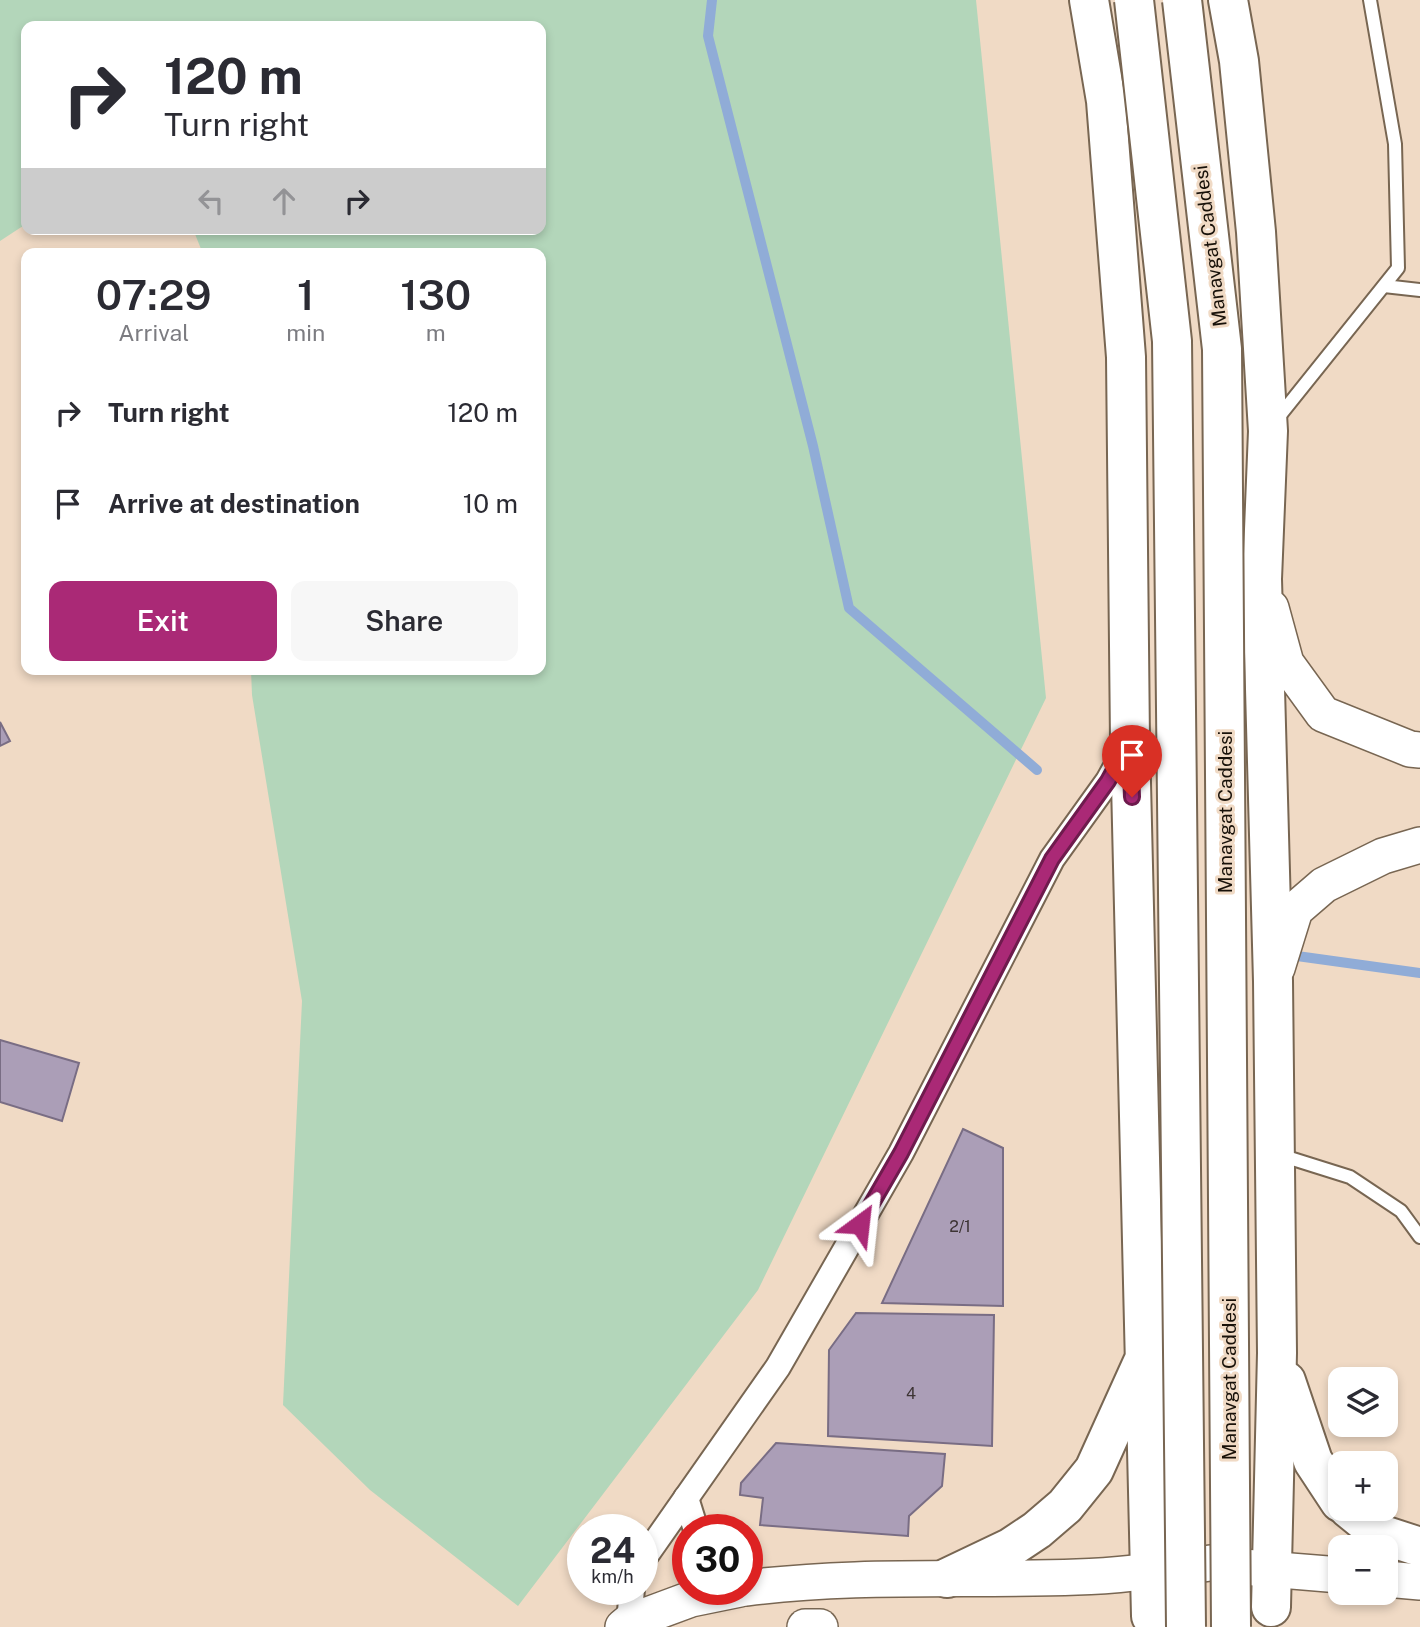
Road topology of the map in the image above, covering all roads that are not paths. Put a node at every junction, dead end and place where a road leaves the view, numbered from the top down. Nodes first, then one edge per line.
1 (1089, 0) edge
2 (1134, 0) edge
3 (1181, 0) edge
4 (1228, 0) edge
5 (1370, 0) edge
6 (1384, 286) junction
7 (1420, 290) edge
8 (1268, 431) junction
9 (1262, 579) junction
10 (1130, 741) junction
11 (1420, 750) edge
12 (1420, 845) edge
13 (1273, 981) junction
14 (1275, 1153) junction
15 (1420, 1237) edge
16 (1278, 1353) junction
17 (1146, 1356) junction
18 (1328, 1484) edge
19 (686, 1498) junction
20 (691, 1514) edge
21 (1364, 1521) edge
22 (658, 1538) edge
23 (1420, 1547) edge
24 (1220, 1565) junction
25 (1273, 1569) junction
26 (1150, 1571) junction
27 (1328, 1574) edge
28 (947, 1578) junction
29 (1398, 1580) edge
30 (1420, 1583) edge
31 (763, 1587) edge
32 (672, 1603) edge
33 (628, 1613) edge
34 (1273, 1617) edge
35 (1163, 1623) edge
36 (806, 1627) edge
37 (820, 1627) edge
38 (1231, 1627) edge

1 - 10 highway
2 - 35 highway, bridge
3 - 38 highway, Manavgat Caddesi, bridge
4 - 8 highway
5 - 6 lane
6 - 7 lane
6 - 8 lane
8 - 9 highway
9 - 11 street
9 - 13 highway
10 - 17 highway
10 - 19 street
12 - 13 street
13 - 14 highway
14 - 15 lane
14 - 16 highway
16 - 18 highway
16 - 25 highway
17 - 26 highway
17 - 28 highway
19 - 20 street
19 - 22 street
21 - 23 highway
24 - 25 street
24 - 26 street
24 - 34 highway
24 - 35 highway
25 - 27 street
25 - 34 highway
26 - 28 street
26 - 35 highway
28 - 31 street
29 - 30 street
32 - 33 street
36 - 37 street

